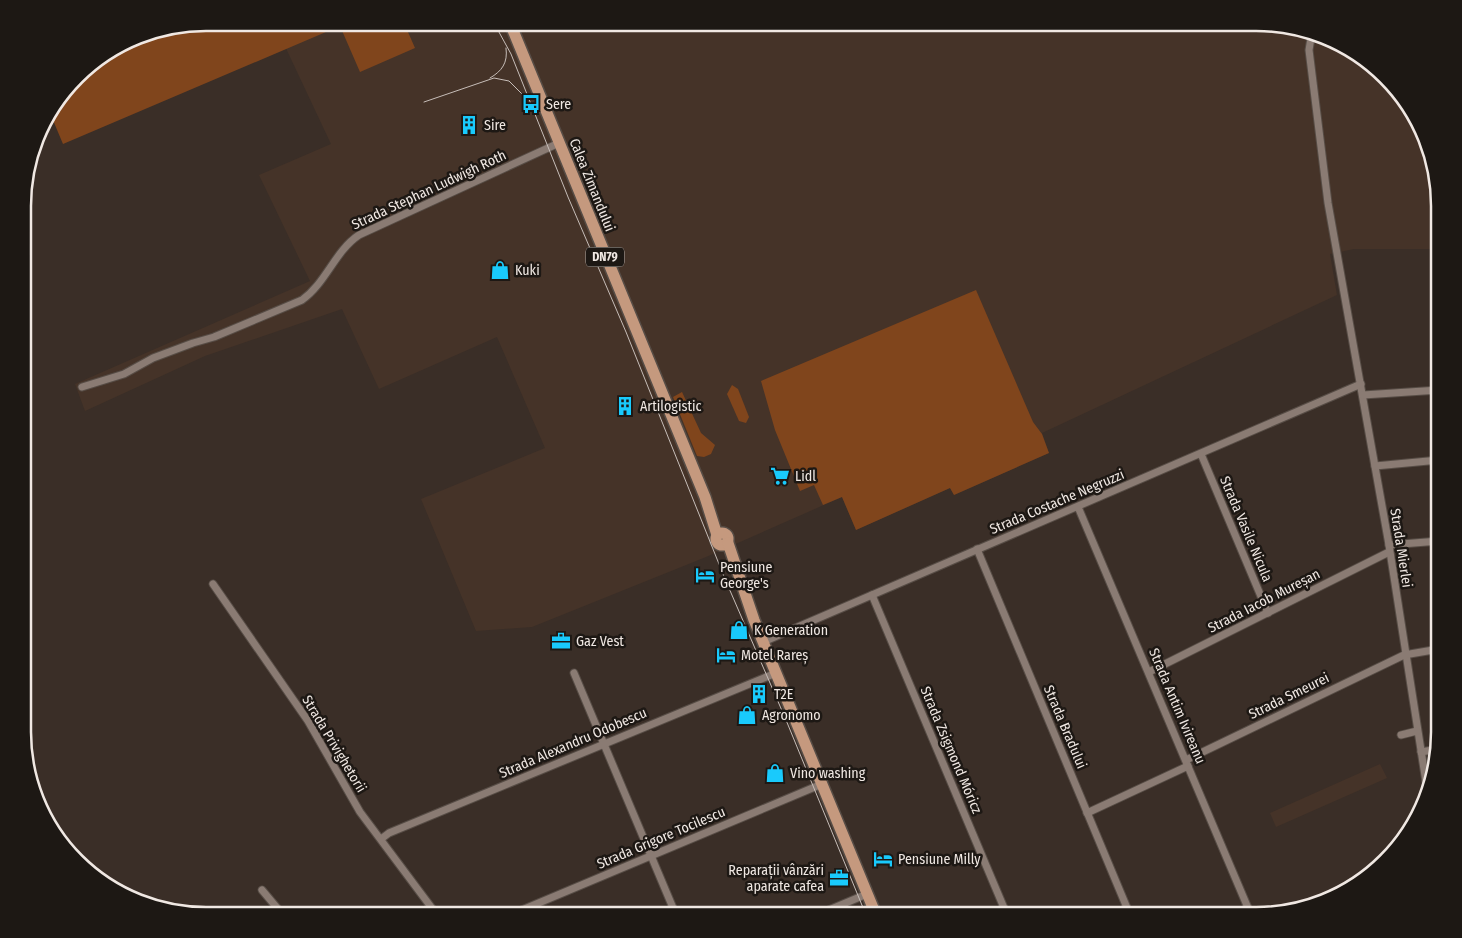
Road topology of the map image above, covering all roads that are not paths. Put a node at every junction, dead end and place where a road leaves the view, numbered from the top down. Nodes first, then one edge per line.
1 (514, 32) edge
2 (1311, 41) edge
3 (559, 143) junction
4 (1361, 384) junction
5 (82, 387) dead end
6 (1430, 391) edge
7 (1363, 395) junction
8 (1201, 454) junction
9 (1430, 461) edge
10 (1375, 466) junction
11 (1078, 506) junction
12 (1430, 542) edge
13 (1389, 548) junction
14 (977, 550) junction
15 (212, 584) dead end
16 (872, 595) junction
17 (1268, 613) junction
18 (763, 642) junction
19 (1430, 651) edge
20 (1404, 655) junction
21 (1149, 672) junction
22 (574, 673) dead end
23 (776, 673) junction
24 (1417, 731) junction
25 (1401, 735) dead end
26 (604, 743) junction
27 (1429, 751) edge
28 (1421, 752) junction
29 (1187, 763) junction
30 (1425, 774) edge
31 (822, 784) junction
32 (1087, 813) junction
33 (381, 839) junction
34 (652, 855) junction
35 (262, 890) dead end
36 (867, 894) junction
37 (837, 906) edge
38 (872, 906) edge
39 (1004, 906) edge
40 (1126, 906) edge
41 (1247, 906) edge
42 (276, 907) edge
43 (430, 907) edge
44 (530, 907) edge
45 (673, 907) edge

1 - 3 main road, Calea Zimandului / DN79
2 - 4 street, Strada Mierlei
3 - 5 street, Strada Stephan Ludwigh Roth
3 - 18 main road, Calea Zimandului / DN79
4 - 7 street, Strada Mierlei
4 - 8 street, Strada Costache Negruzzi
6 - 7 street
7 - 10 street, Strada Mierlei
8 - 11 street, Strada Costache Negruzzi
8 - 17 street, Strada Vasile Nicula
9 - 10 street
10 - 13 street, Strada Mierlei
11 - 14 street, Strada Costache Negruzzi
11 - 21 street, Strada Antim Ivireanu
12 - 13 street, Strada Iacob Mureșan
13 - 17 street, Strada Iacob Mureșan
13 - 20 street, Strada Mierlei
14 - 16 street, Strada Costache Negruzzi
14 - 32 street, Strada Bradului
15 - 33 street, Strada Privighetorii
16 - 18 street, Strada Costache Negruzzi
16 - 39 street, Strada Zsigmond Móricz
17 - 21 street, Strada Iacob Mureșan
18 - 23 main road, DN79
19 - 20 street, Strada Smeurei
20 - 24 street, Strada Mierlei
20 - 29 street, Strada Smeurei
21 - 29 street, Strada Antim Ivireanu
22 - 26 street
23 - 26 street, Strada Alexandru Odobescu
23 - 31 main road, DN79
24 - 25 street
24 - 28 street, Strada Mierlei
26 - 33 street, Strada Alexandru Odobescu
26 - 34 street
27 - 28 street
28 - 30 street, Strada Mierlei
29 - 32 street, Strada Smeurei
29 - 41 street, Strada Antim Ivireanu
31 - 34 street, Strada Grigore Tocilescu
31 - 36 main road, DN79
32 - 40 street, Strada Bradului
33 - 43 street, Strada Privighetorii
34 - 44 street, Strada Grigore Tocilescu
34 - 45 street
35 - 42 street
36 - 37 street
36 - 38 main road, DN79

